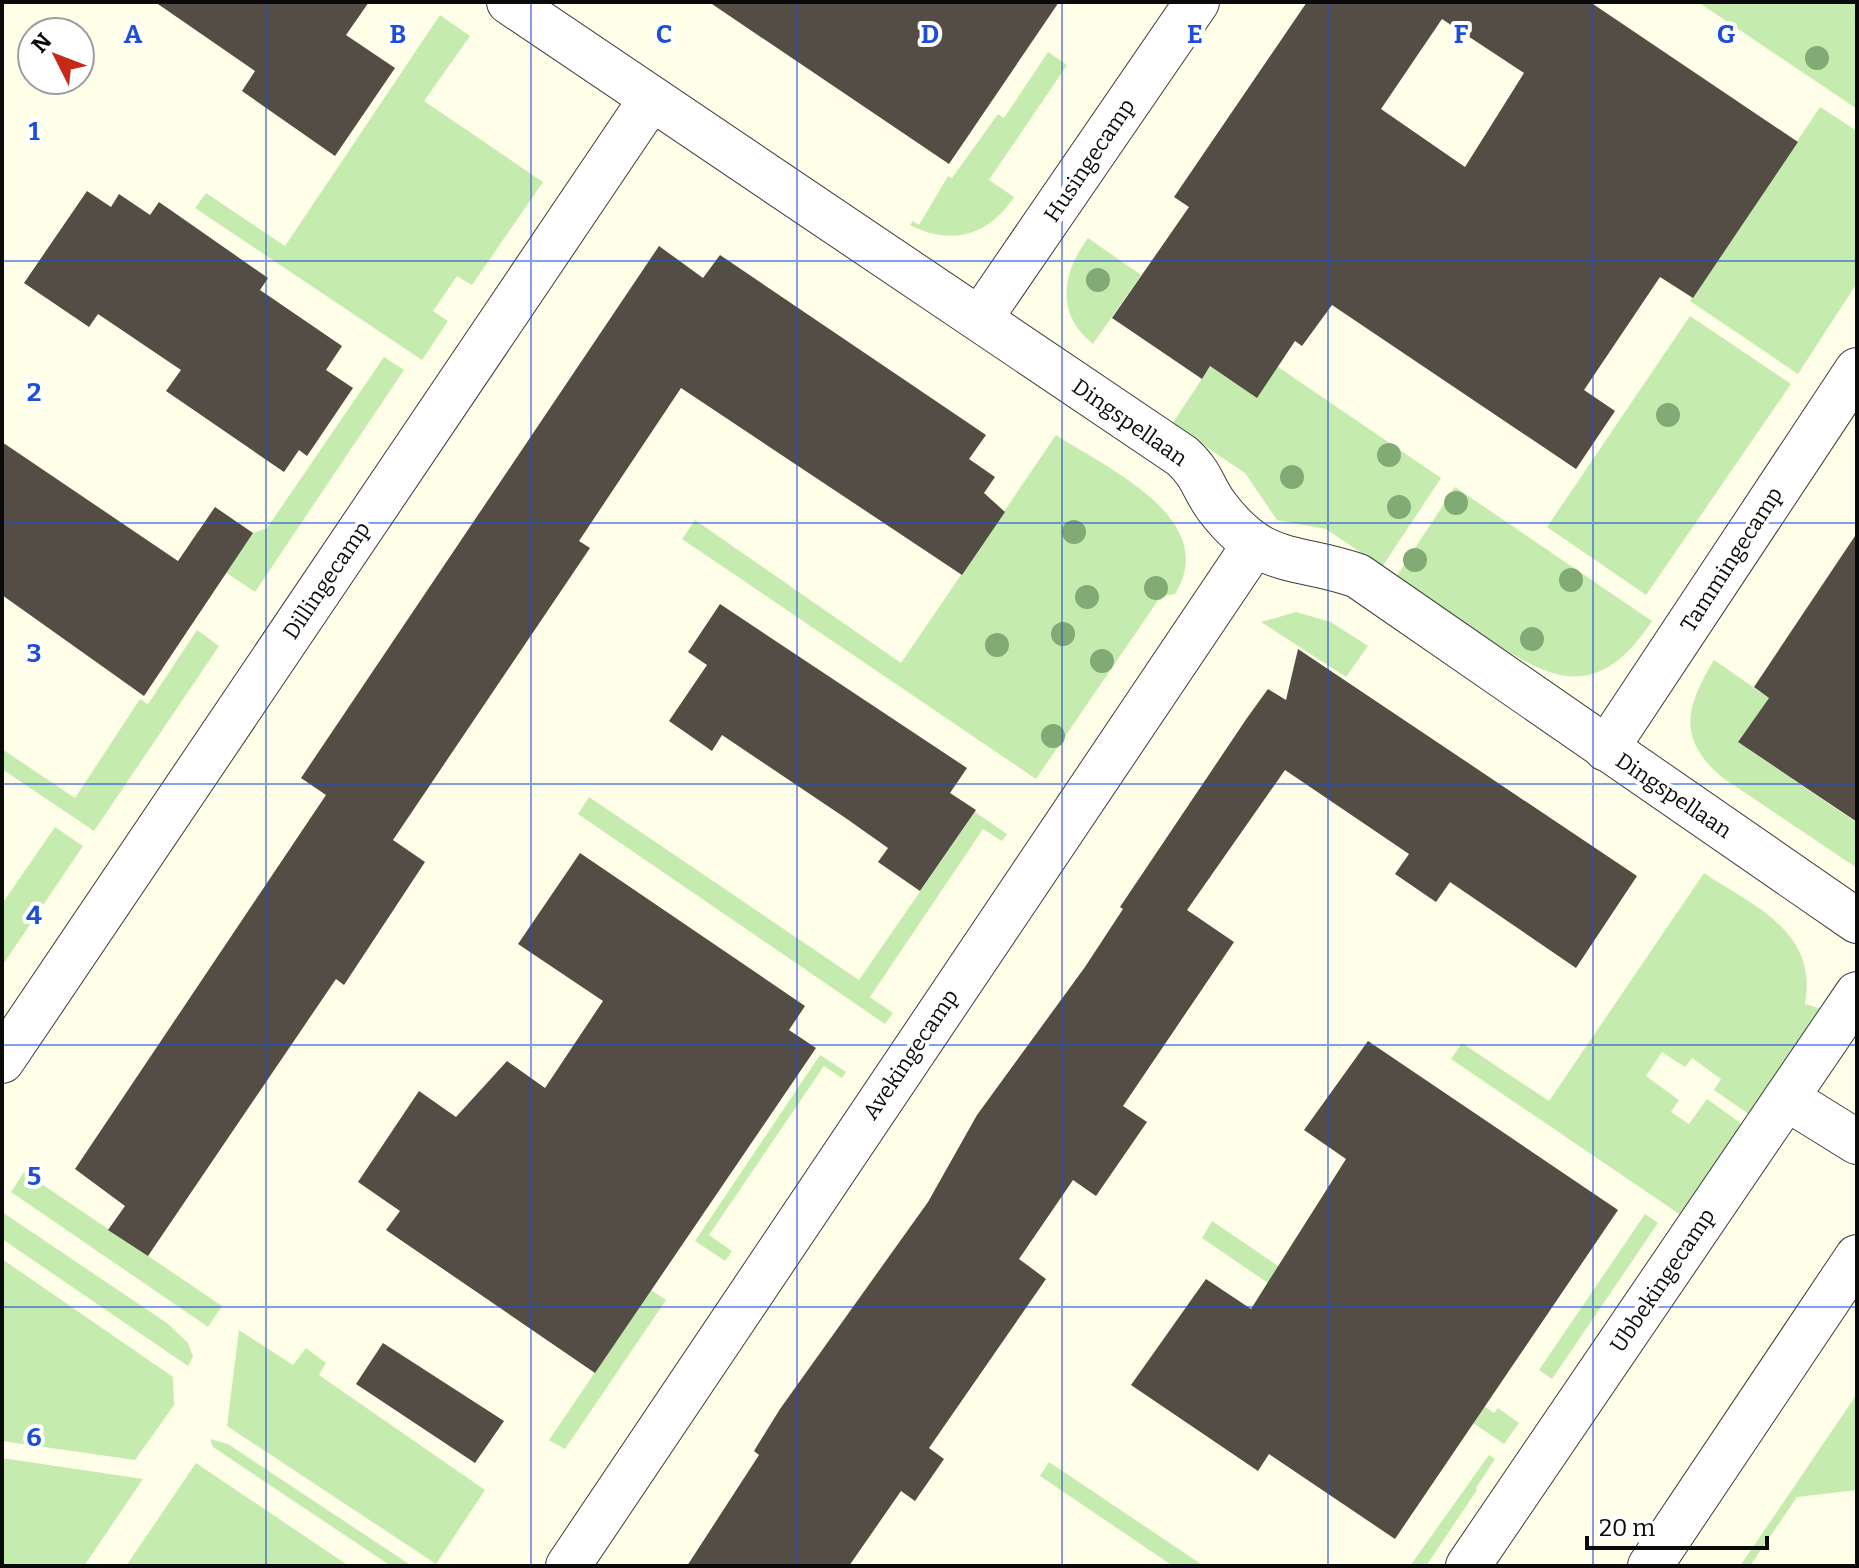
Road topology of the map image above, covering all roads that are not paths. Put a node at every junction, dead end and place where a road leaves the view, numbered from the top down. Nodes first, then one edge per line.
1 (509, 2) edge
2 (1197, 2) edge
3 (651, 99) junction
4 (981, 317) junction
5 (1857, 370) edge
6 (1254, 545) junction
7 (1606, 749) junction
8 (1857, 921) edge
9 (1857, 994) edge
10 (2, 1061) edge
11 (1786, 1098) junction
12 (1857, 1142) edge
13 (1857, 1257) edge
14 (568, 1566) edge
15 (1468, 1566) edge
16 (1650, 1566) edge

1 - 3 street, Dingspellaan
2 - 4 street, Husingecamp
3 - 4 street, Dingspellaan
3 - 10 street, Dillingecamp
4 - 6 street, Dingspellaan
5 - 7 street, Tammingecamp
6 - 7 street, Dingspellaan
6 - 14 street, Avekingecamp
7 - 8 street, Dingspellaan
9 - 11 street, Ubbekingecamp
11 - 12 street
11 - 15 street, Ubbekingecamp
13 - 16 street

